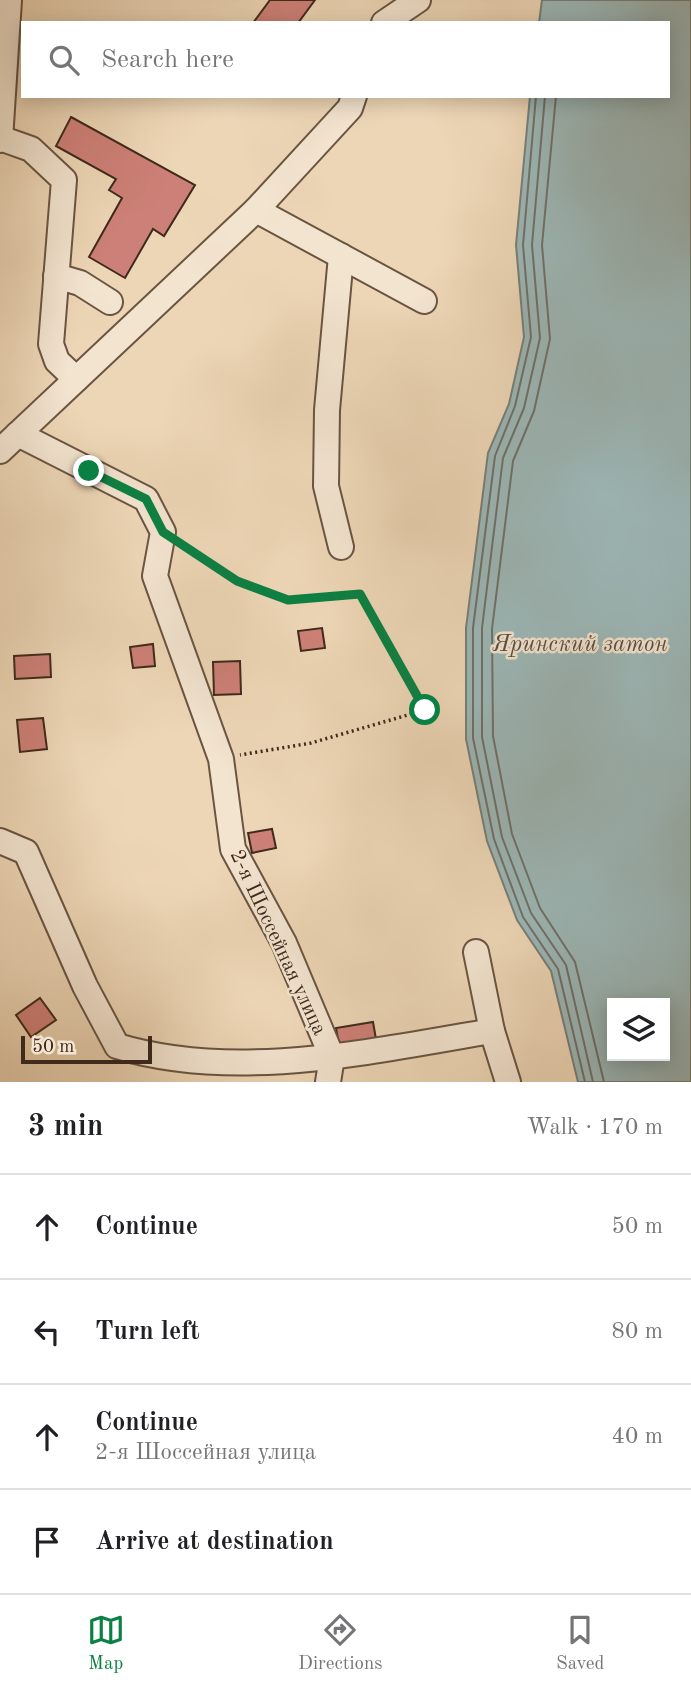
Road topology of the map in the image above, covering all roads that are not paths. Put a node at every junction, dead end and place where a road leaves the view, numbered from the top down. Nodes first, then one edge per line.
1 (9, 0) edge
2 (418, 0) edge
3 (387, 21) edge
4 (353, 98) edge
5 (0, 139) edge
6 (256, 210) junction
7 (341, 256) junction
8 (56, 276) junction
9 (424, 301) dead end
10 (110, 302) dead end
11 (76, 379) junction
12 (18, 434) junction
13 (0, 451) edge
14 (341, 547) dead end
15 (0, 841) edge
16 (476, 953) dead end
17 (492, 1031) junction
18 (332, 1058) junction
19 (328, 1082) edge
20 (508, 1082) edge

1 - 5 street
2 - 3 street
4 - 6 street
5 - 8 street
6 - 7 street
6 - 11 street
7 - 9 street
7 - 14 street
8 - 10 street
8 - 11 street
11 - 12 street
12 - 13 street
12 - 18 street, 2-я Шоссейная улица
15 - 18 street
16 - 17 street
17 - 18 street
17 - 20 street
18 - 19 street, 2-я Шоссейная улица

